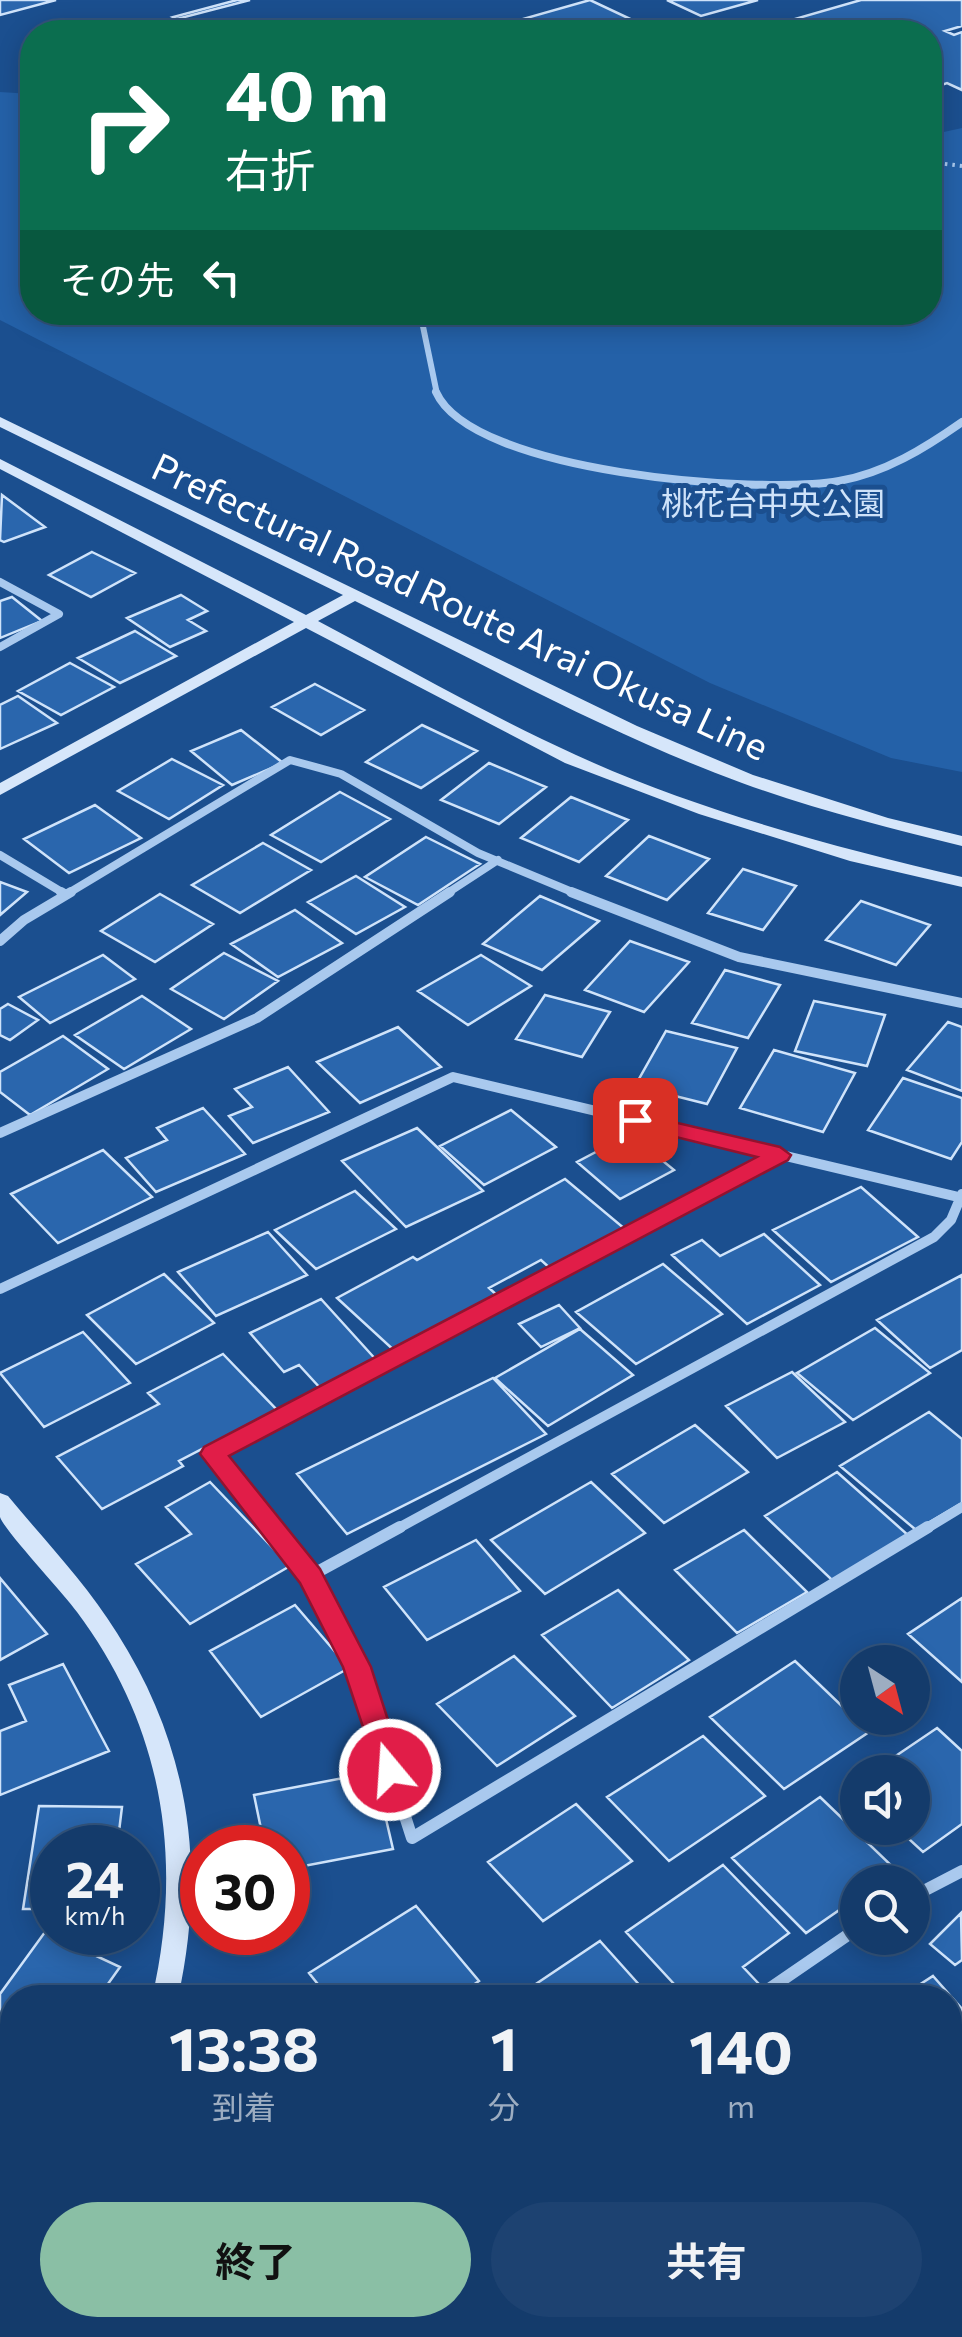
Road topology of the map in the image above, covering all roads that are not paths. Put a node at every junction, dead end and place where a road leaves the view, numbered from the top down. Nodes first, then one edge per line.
1 (424, 325) edge
2 (0, 422) edge
3 (962, 422) edge
4 (0, 463) edge
5 (0, 582) edge
6 (352, 596) junction
7 (304, 623) junction
8 (0, 647) edge
9 (0, 790) edge
10 (962, 842) edge
11 (0, 855) edge
12 (498, 860) junction
13 (962, 882) edge
14 (66, 895) junction
15 (0, 941) edge
16 (962, 1003) edge
17 (0, 1134) edge
18 (780, 1155) junction
19 (961, 1196) edge
20 (0, 1289) edge
21 (0, 1502) edge
22 (962, 1508) edge
23 (310, 1576) junction
24 (962, 1872) edge
25 (930, 1888) edge
26 (840, 1940) edge
27 (167, 1985) edge
28 (775, 1985) edge

1 - 3 street
2 - 6 main road, Prefectural Road Route Arai Okusa Line
4 - 7 main road, Prefectural Road Route Arai Okusa Line
5 - 8 street
6 - 7 main road
6 - 10 main road, Prefectural Road Route Arai Okusa Line
7 - 9 main road
7 - 13 main road, Prefectural Road Route Arai Okusa Line
11 - 14 street
12 - 14 street
12 - 16 street
12 - 17 street
14 - 15 street
18 - 19 street
18 - 20 street
18 - 23 street
19 - 23 street
21 - 27 main road
22 - 23 street
24 - 25 street
26 - 28 street

